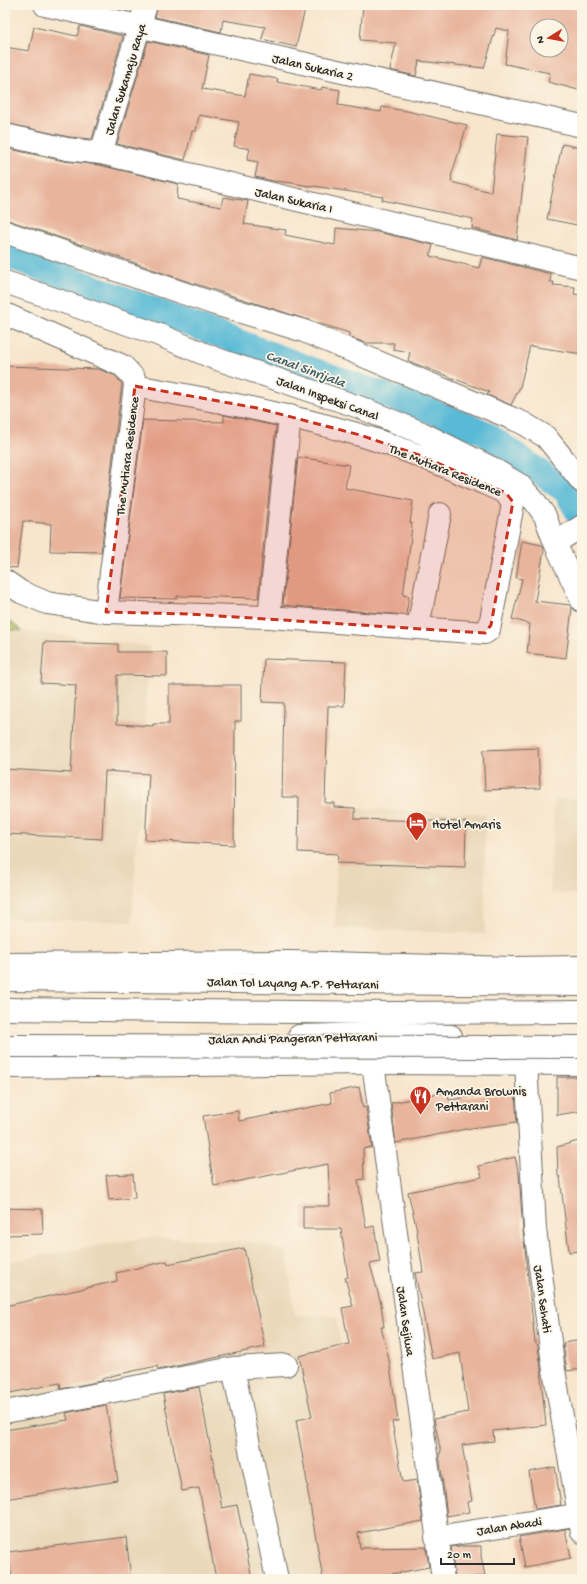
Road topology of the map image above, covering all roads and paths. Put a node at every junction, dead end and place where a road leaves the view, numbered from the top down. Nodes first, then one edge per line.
1 (45, 5) edge
2 (146, 5) edge
3 (140, 27) junction
4 (582, 126) edge
5 (5, 135) edge
6 (101, 153) junction
7 (5, 232) edge
8 (582, 268) edge
9 (5, 282) edge
10 (5, 314) edge
11 (135, 386) junction
12 (290, 416) junction
13 (582, 482) edge
14 (440, 514) dead end
15 (582, 526) edge
16 (559, 540) junction
17 (5, 581) edge
18 (582, 600) edge
19 (106, 612) junction
20 (269, 617) junction
21 (418, 627) junction
22 (5, 964) edge
23 (582, 967) edge
24 (5, 980) edge
25 (582, 985) edge
26 (5, 1009) edge
27 (582, 1012) edge
28 (456, 1037) junction
29 (582, 1038) edge
30 (5, 1040) edge
31 (5, 1046) edge
32 (582, 1047) edge
33 (373, 1063) junction
34 (454, 1064) junction
35 (526, 1064) junction
36 (582, 1064) edge
37 (5, 1067) edge
38 (286, 1365) dead end
39 (232, 1368) junction
40 (5, 1412) edge
41 (581, 1520) edge
42 (436, 1537) junction
43 (276, 1579) edge
44 (443, 1579) edge

1 - 3 main road, Jalan Sukaria 2
2 - 3 main road, Jalan Sukamaju Raya
3 - 4 main road, Jalan Sukaria 2
3 - 6 main road, Jalan Sukamaju Raya
5 - 6 main road, Jalan Sukaria I
6 - 8 main road, Jalan Sukaria I
7 - 13 main road
9 - 16 main road, Jalan Inspeksi Canal
10 - 11 main road
11 - 12 main road, The Mutiara Residence
11 - 19 main road, The Mutiara Residence
12 - 20 main road
12 - 21 main road, The Mutiara Residence
14 - 21 main road
15 - 16 main road
16 - 18 main road, Jalan Inspeksi Canal
17 - 19 main road, The Mutiara Residence
19 - 20 main road, The Mutiara Residence
20 - 21 main road, The Mutiara Residence
22 - 23 main road
24 - 25 main road, Jalan Tol Layang A.P. Pettarani
26 - 27 main road
28 - 29 main road, Jalan Andi Pangeran Pettarani
28 - 30 main road, Jalan Andi Pangeran Pettarani
28 - 34 main road
31 - 32 main road, bridge
33 - 34 main road, Jalan Andi Pangeran Pettarani
33 - 37 main road, Jalan Andi Pangeran Pettarani
33 - 42 main road, Jalan Sejiwa
34 - 35 main road, Jalan Andi Pangeran Pettarani
35 - 36 main road, Jalan Andi Pangeran Pettarani
35 - 41 main road, Jalan Sehati
38 - 39 main road
39 - 40 main road
39 - 43 main road
41 - 42 main road, Jalan Abadi
42 - 44 main road, Jalan Sejiwa

